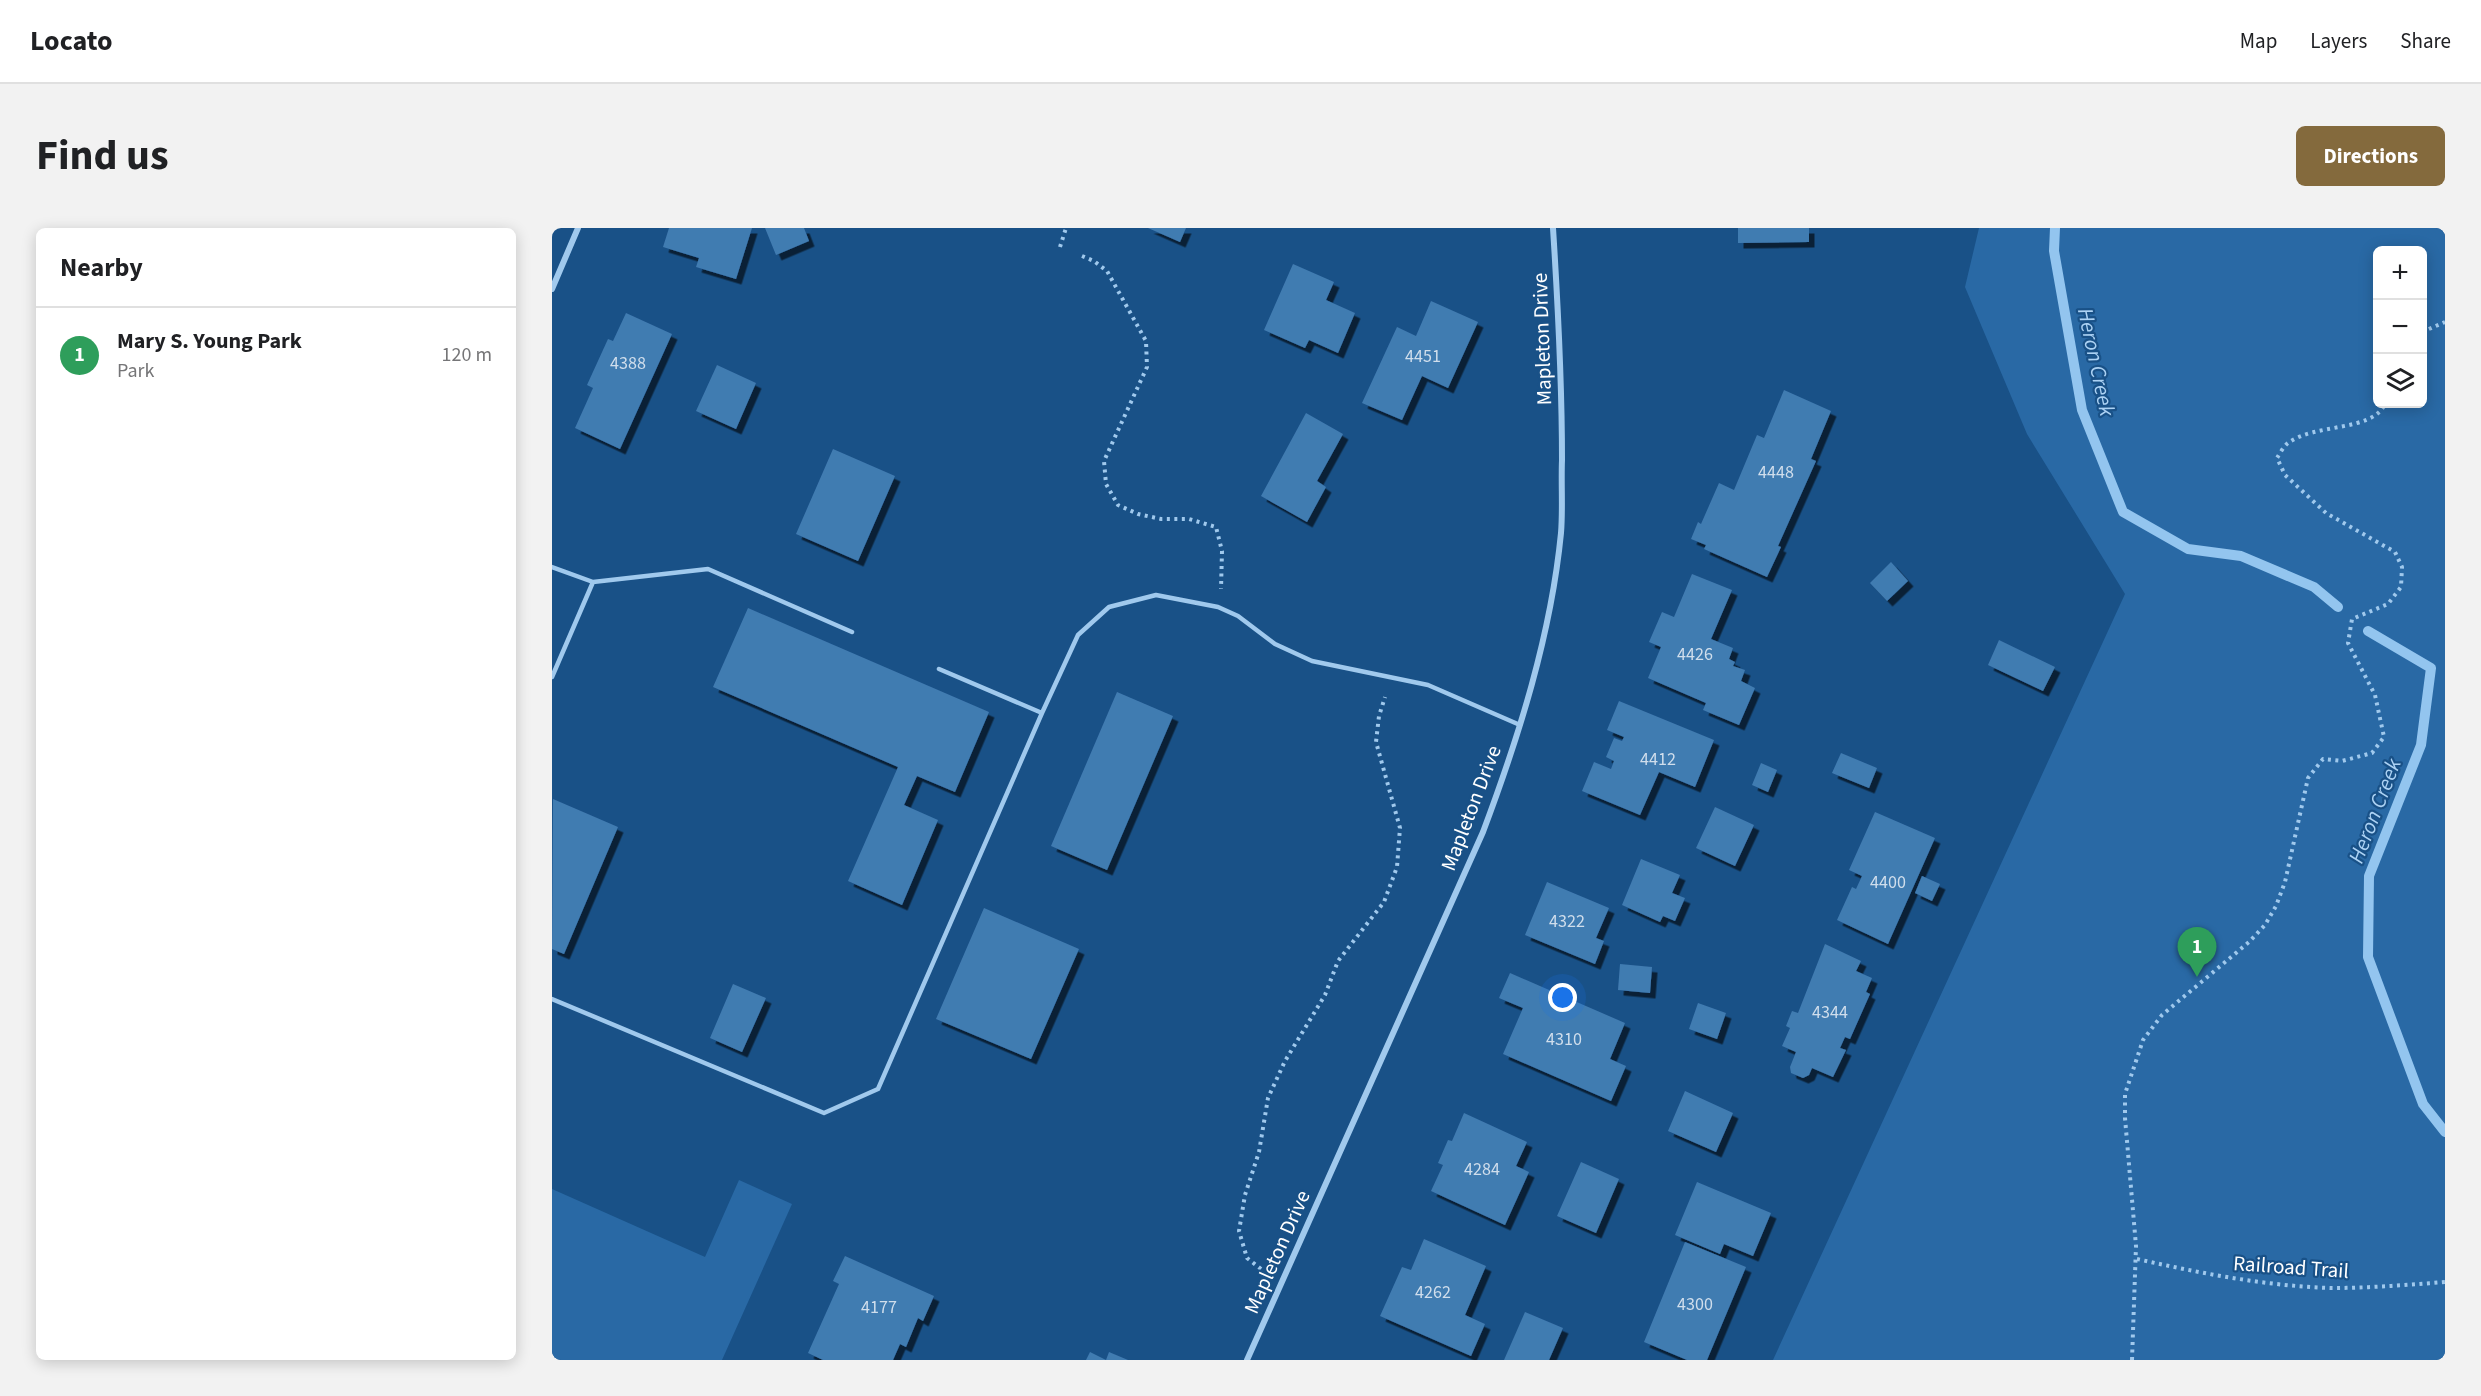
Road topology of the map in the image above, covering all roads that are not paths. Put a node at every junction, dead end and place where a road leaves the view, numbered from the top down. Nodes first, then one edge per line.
1 (578, 228) edge
2 (1553, 228) edge
3 (552, 289) edge
4 (552, 567) edge
5 (593, 582) junction
6 (852, 632) dead end
7 (939, 669) dead end
8 (552, 677) edge
9 (1042, 713) junction
10 (1520, 725) junction
11 (552, 999) edge
12 (1247, 1360) edge

1 - 3 street
2 - 10 street, Mapleton Drive
4 - 5 lane
5 - 6 lane
5 - 8 lane
7 - 9 lane
9 - 10 lane
9 - 11 lane
10 - 12 street, Mapleton Drive

